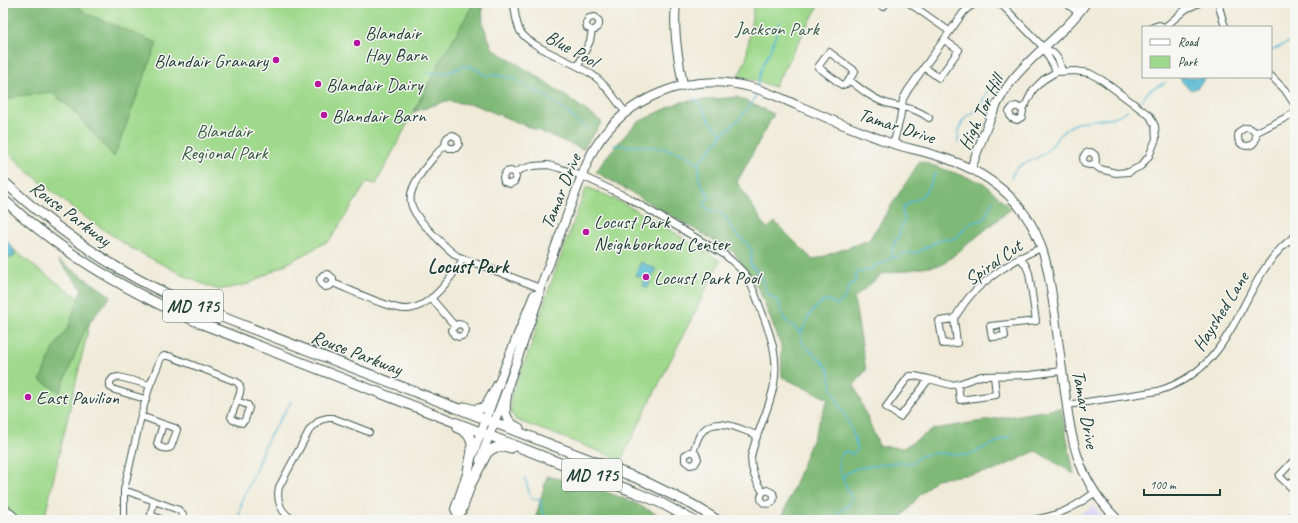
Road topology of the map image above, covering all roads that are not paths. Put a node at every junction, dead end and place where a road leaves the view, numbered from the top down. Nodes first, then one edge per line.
1 (676, 3) edge
2 (877, 3) edge
3 (886, 3) edge
4 (909, 3) edge
5 (976, 3) edge
6 (996, 3) edge
7 (1066, 3) edge
8 (1086, 3) edge
9 (1199, 3) edge
10 (1219, 3) edge
11 (514, 4) edge
12 (1079, 13) junction
13 (1166, 26) edge
14 (1225, 26) edge
15 (592, 30) dead end
16 (949, 32) junction
17 (944, 40) junction
18 (1044, 48) junction
19 (578, 66) junction
20 (924, 67) junction
21 (1059, 72) junction
22 (1272, 77) edge
23 (849, 80) junction
24 (683, 85) junction
25 (1295, 105) edge
26 (902, 107) junction
27 (1021, 108) dead end
28 (626, 113) junction
29 (1295, 114) edge
30 (929, 118) dead end
31 (1255, 133) dead end
32 (893, 144) junction
33 (446, 145) dead end
34 (1093, 164) dead end
35 (971, 168) junction
36 (514, 173) dead end
37 (582, 176) junction
38 (3, 181) edge
39 (3, 199) edge
40 (1295, 236) edge
41 (1042, 248) junction
42 (1020, 257) junction
43 (463, 259) junction
44 (333, 283) dead end
45 (540, 288) junction
46 (431, 298) junction
47 (954, 319) junction
48 (1003, 324) dead end
49 (454, 326) dead end
50 (1062, 371) junction
51 (994, 376) junction
52 (929, 379) junction
53 (499, 383) junction
54 (958, 384) junction
55 (150, 385) junction
56 (508, 386) junction
57 (406, 389) junction
58 (381, 393) junction
59 (145, 399) junction
60 (237, 401) dead end
61 (1067, 405) junction
62 (141, 416) junction
63 (489, 421) junction
64 (163, 424) dead end
65 (369, 432) dead end
66 (485, 434) junction
67 (757, 435) junction
68 (569, 452) junction
69 (693, 452) dead end
70 (1295, 459) edge
71 (468, 471) junction
72 (587, 473) junction
73 (1295, 479) edge
74 (472, 482) junction
75 (1289, 485) junction
76 (124, 490) junction
77 (763, 492) dead end
78 (1295, 492) edge
79 (1094, 493) junction
80 (154, 501) junction
81 (3, 507) edge
82 (1295, 513) edge
83 (3, 516) edge
84 (457, 517) edge
85 (8, 520) edge
86 (17, 520) edge
87 (124, 520) edge
88 (163, 520) edge
89 (182, 520) edge
90 (296, 520) edge
91 (692, 520) edge
92 (717, 520) edge
93 (1032, 520) edge
94 (1118, 520) edge
95 (1288, 520) edge

1 - 24 street
2 - 3 street
4 - 16 street
5 - 16 street
6 - 18 street
7 - 12 street
8 - 12 street, High Tor Hill
9 - 13 street
10 - 14 street
11 - 19 street, Blue Pool
12 - 18 street, High Tor Hill
15 - 19 street
16 - 17 street
17 - 20 street
17 - 20 street
18 - 21 street
18 - 35 street, High Tor Hill
19 - 28 street, Blue Pool
20 - 26 street
21 - 27 street
21 - 34 street
22 - 25 street
23 - 23 street
23 - 26 street
24 - 28 street, Tamar Drive
24 - 32 street, Tamar Drive
26 - 30 street
26 - 32 street
28 - 37 street, Tamar Drive
29 - 31 street
32 - 35 street, Tamar Drive
33 - 43 street
35 - 41 street, Tamar Drive
36 - 37 street
37 - 45 street, Tamar Drive
37 - 67 street
38 - 57 main road, Rouse Parkway / MD 175
39 - 58 main road, Rouse Parkway / MD 175
40 - 61 street, Hayshed Lane
41 - 42 street, Spiral Cut
41 - 50 street, Tamar Drive
42 - 47 street, Spiral Cut
42 - 48 street
43 - 45 street
43 - 46 street
44 - 46 street
45 - 53 street, Tamar Drive
45 - 56 street, Tamar Drive
46 - 49 street
47 - 47 street
50 - 51 street
50 - 61 street, Tamar Drive
51 - 54 street
51 - 54 street
52 - 52 street
52 - 54 street
53 - 57 main road
53 - 63 street, Tamar Drive
55 - 59 street
55 - 59 street
55 - 60 street
56 - 63 street, Tamar Drive
56 - 68 main road
57 - 63 main road, Rouse Parkway / MD 175
58 - 66 main road, Rouse Parkway / MD 175
58 - 71 main road
59 - 62 street
61 - 79 street, Tamar Drive
62 - 64 street
62 - 76 street
63 - 66 street, Tamar Drive
63 - 68 main road, Rouse Parkway / MD 175
65 - 90 street
66 - 71 street, Tamar Drive
66 - 72 main road, Rouse Parkway / MD 175
66 - 74 street, Tamar Drive
67 - 69 street
67 - 77 street
68 - 92 main road, Rouse Parkway / MD 175
70 - 75 street
71 - 84 street, Tamar Drive
72 - 74 main road
72 - 91 main road, Rouse Parkway / MD 175
73 - 75 street
74 - 84 street, Tamar Drive
75 - 78 street
76 - 80 street
76 - 87 street
79 - 93 street
79 - 94 street, Tamar Drive
80 - 88 street
80 - 89 street
81 - 86 street
82 - 95 street
83 - 85 street

